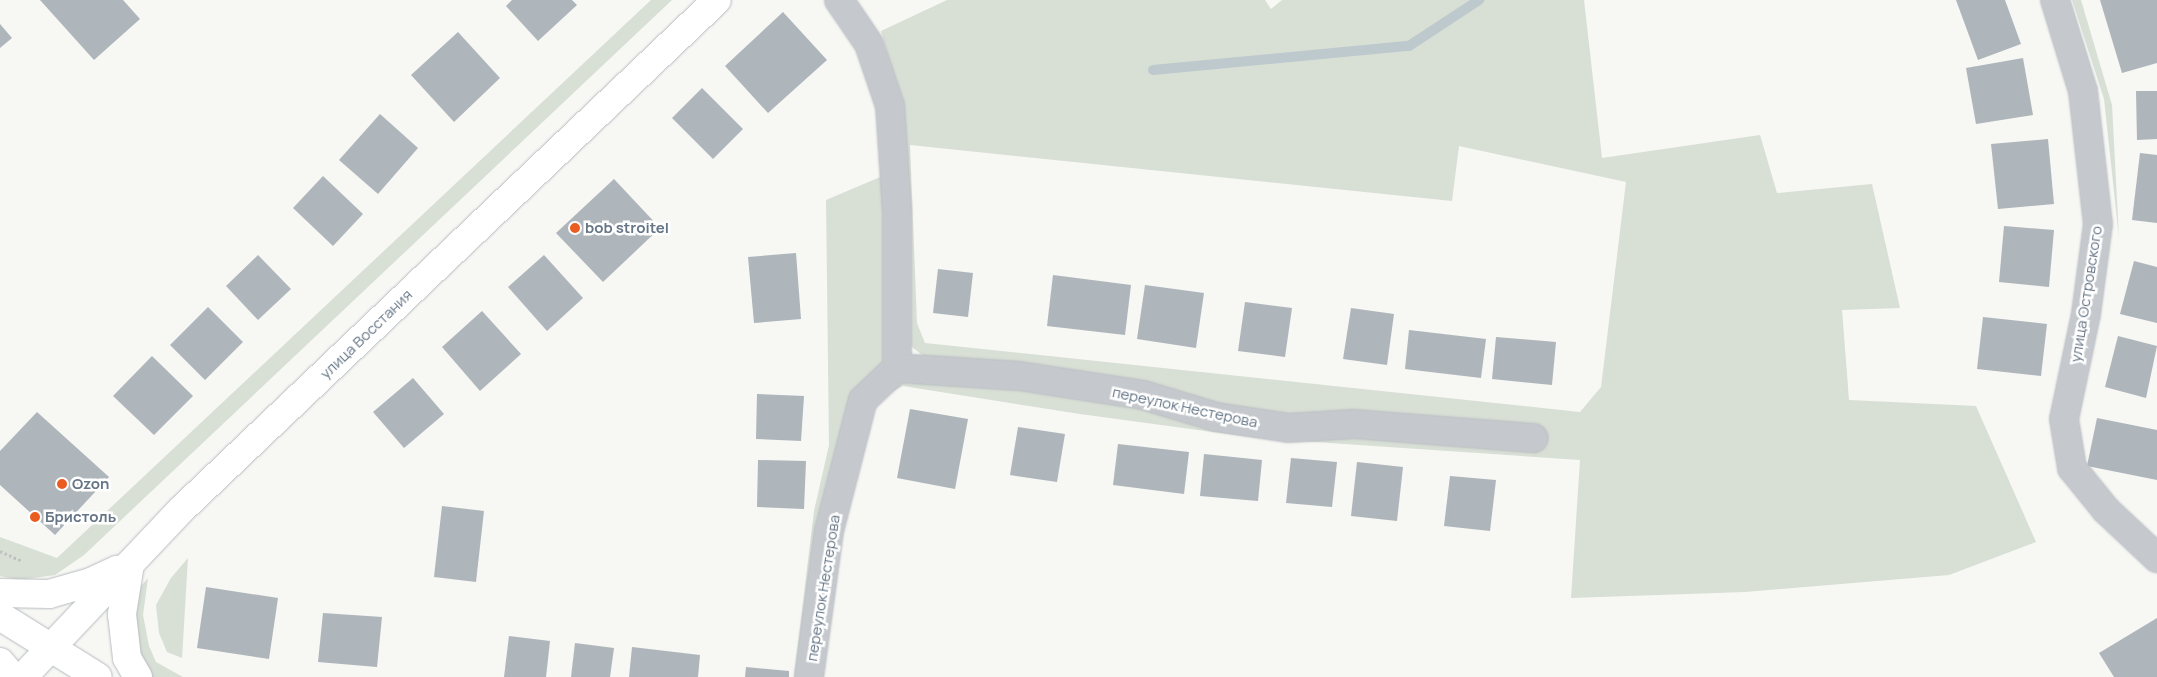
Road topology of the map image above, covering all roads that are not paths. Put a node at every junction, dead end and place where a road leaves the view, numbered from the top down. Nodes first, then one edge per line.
1 (717, 0) edge
2 (839, 0) edge
3 (2055, 0) edge
4 (897, 368) junction
5 (1533, 438) dead end
6 (2157, 558) edge
7 (130, 564) junction
8 (0, 593) edge
9 (0, 616) edge
10 (49, 647) junction
11 (0, 662) edge
12 (13, 677) edge
13 (22, 677) edge
14 (98, 677) edge
15 (138, 677) edge
16 (809, 677) edge

1 - 7 street, улица Восстания
2 - 4 street
3 - 6 street, улица Островского
4 - 5 street, переулок Нестерова
4 - 16 street, переулок Нестерова
7 - 8 street
7 - 10 street, улица Восстания
7 - 15 street
9 - 10 street
10 - 13 street, улица Восстания
10 - 14 street
11 - 12 street

